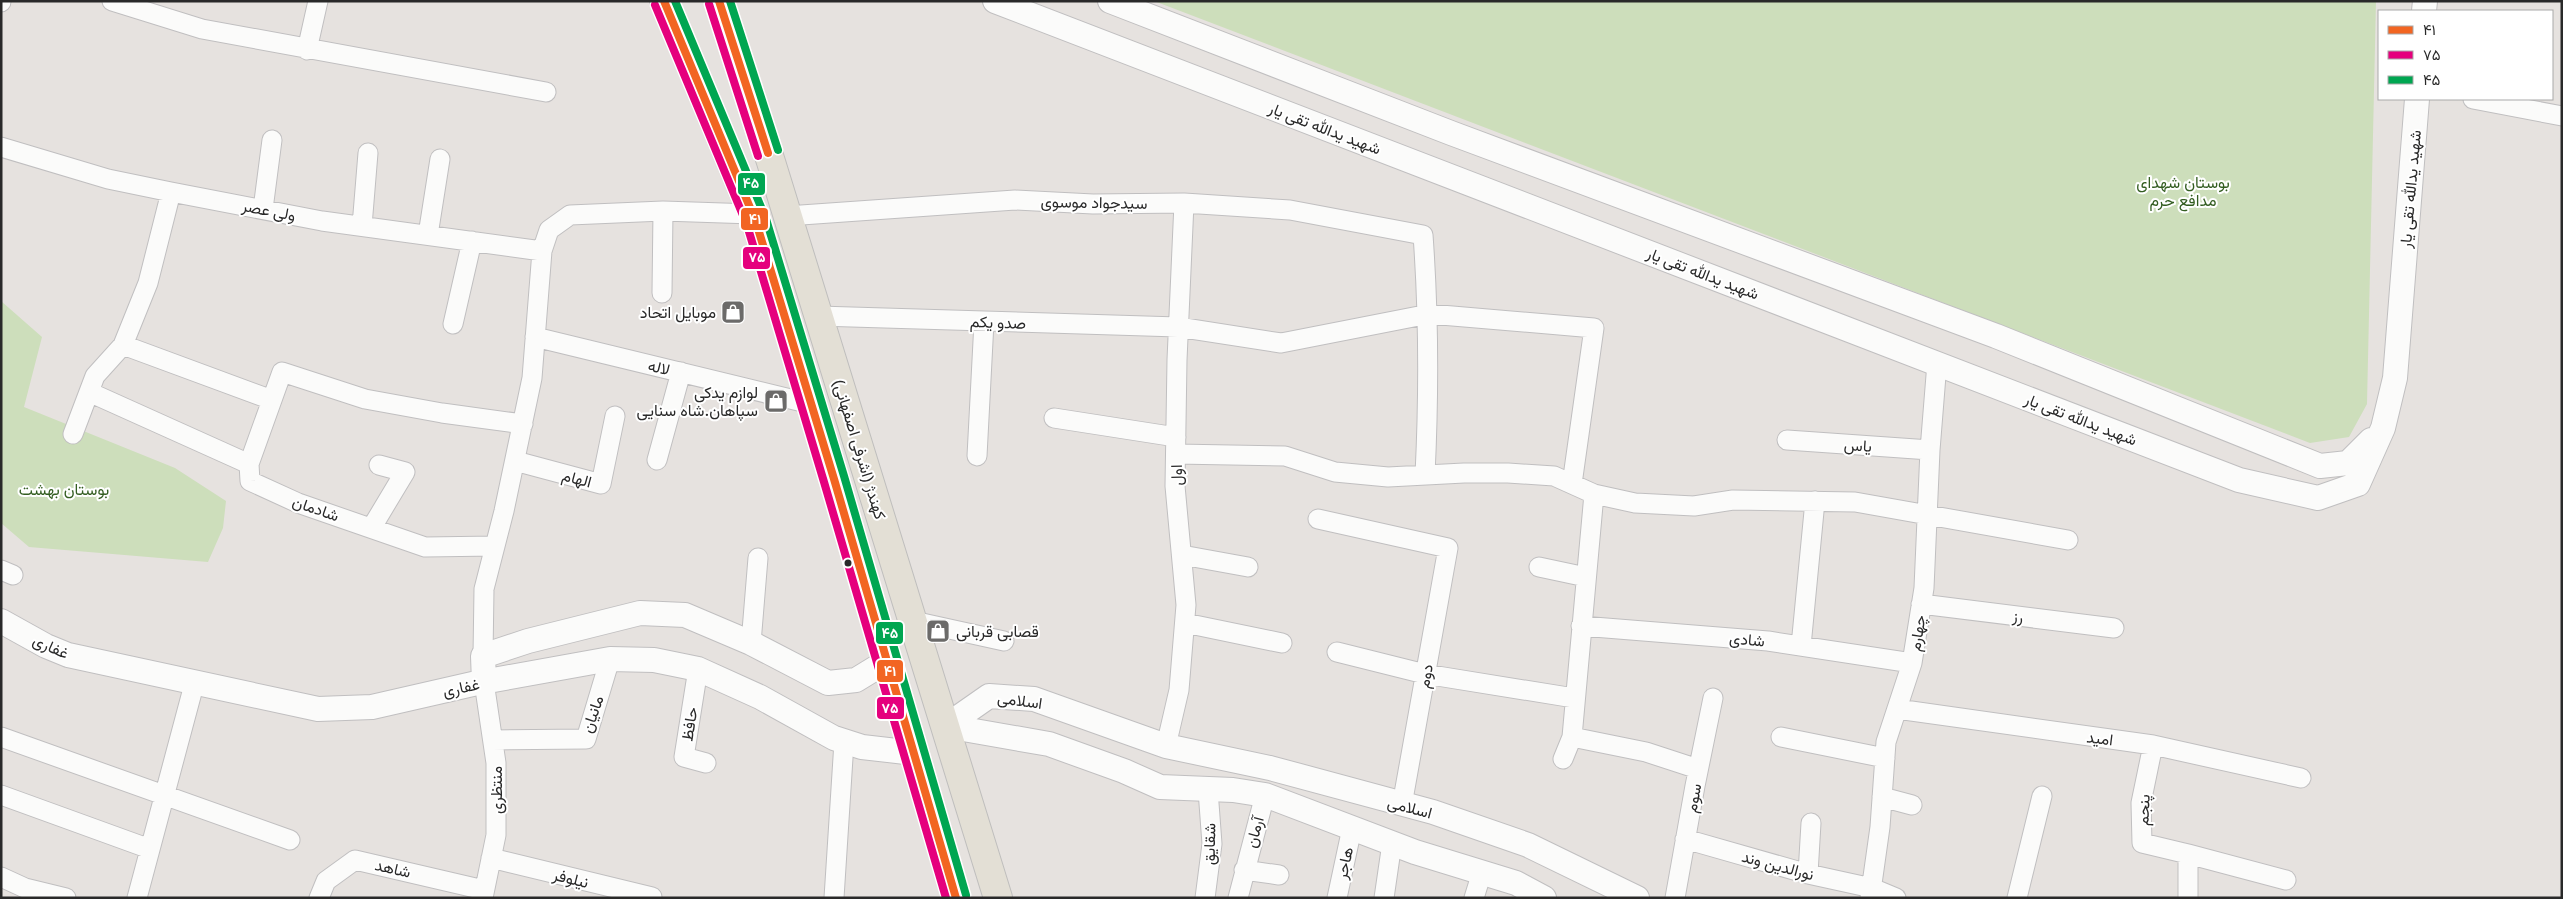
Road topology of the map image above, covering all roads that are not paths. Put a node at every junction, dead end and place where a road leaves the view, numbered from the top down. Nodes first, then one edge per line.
1 (112, 1) edge
2 (318, 1) edge
3 (664, 1) edge
4 (995, 1) edge
5 (1110, 1) edge
6 (720, 3) edge
7 (307, 50) junction
8 (546, 92) dead end
9 (2417, 100) edge
10 (2478, 100) edge
11 (2562, 116) edge
12 (272, 140) dead end
13 (1, 147) edge
14 (368, 153) dead end
15 (440, 159) dead end
16 (171, 192) junction
17 (1184, 203) junction
18 (262, 209) junction
19 (663, 211) junction
20 (752, 214) junction
21 (787, 216) junction
22 (362, 226) junction
23 (428, 235) junction
24 (472, 241) junction
25 (542, 250) junction
26 (662, 294) dead end
27 (1429, 314) junction
28 (818, 316) junction
29 (984, 322) junction
30 (453, 324) dead end
31 (1178, 327) junction
32 (535, 337) junction
33 (123, 345) junction
34 (1937, 363) junction
35 (680, 372) junction
36 (89, 392) junction
37 (272, 400) junction
38 (811, 404) junction
39 (615, 416) dead end
40 (1054, 418) dead end
41 (523, 424) junction
42 (2382, 428) junction
43 (73, 434) dead end
44 (1786, 440) dead end
45 (1176, 445) junction
46 (1930, 450) junction
47 (977, 456) dead end
48 (657, 460) dead end
49 (515, 461) junction
50 (249, 464) junction
51 (379, 465) dead end
52 (1424, 475) junction
53 (1572, 484) junction
54 (1594, 494) junction
55 (1815, 501) junction
56 (1928, 515) junction
57 (1318, 519) dead end
58 (372, 527) junction
59 (2068, 540) dead end
60 (495, 546) junction
61 (1182, 555) junction
62 (758, 558) dead end
63 (1248, 567) dead end
64 (1540, 568) dead end
65 (1586, 577) junction
66 (1921, 604) junction
67 (913, 620) junction
68 (1, 621) edge
69 (1185, 623) junction
70 (1581, 626) junction
71 (2114, 628) dead end
72 (1004, 641) dead end
73 (751, 643) junction
74 (1282, 643) dead end
75 (1801, 646) junction
76 (1337, 652) dead end
77 (484, 656) junction
78 (610, 659) junction
79 (887, 661) junction
80 (1912, 663) junction
81 (698, 669) junction
82 (1425, 674) junction
83 (195, 681) junction
84 (484, 682) junction
85 (1574, 698) junction
86 (1713, 698) dead end
87 (1897, 709) junction
88 (946, 726) junction
89 (1, 737) edge
90 (1781, 737) dead end
91 (1572, 738) junction
92 (493, 740) junction
93 (844, 742) junction
94 (1166, 746) junction
95 (2153, 746) junction
96 (914, 753) junction
97 (1884, 758) junction
98 (1563, 759) dead end
99 (706, 763) dead end
100 (1698, 769) junction
101 (2301, 778) dead end
102 (1208, 790) junction
103 (1, 795) edge
104 (1265, 795) junction
105 (165, 796) junction
106 (2042, 796) dead end
107 (1882, 797) junction
108 (1402, 804) junction
109 (1912, 805) dead end
110 (1811, 823) dead end
111 (1352, 828) junction
112 (1685, 839) junction
113 (290, 840) dead end
114 (1392, 843) junction
115 (150, 849) junction
116 (2188, 854) junction
117 (491, 858) junction
118 (1244, 870) junction
119 (1482, 872) junction
120 (1808, 874) junction
121 (1279, 875) dead end
122 (1, 877) edge
123 (2286, 880) dead end
124 (1871, 893) edge
125 (484, 894) edge
126 (66, 898) edge
127 (137, 898) edge
128 (319, 898) edge
129 (652, 898) edge
130 (834, 898) edge
131 (956, 898) edge
132 (998, 898) edge
133 (1205, 898) edge
134 (1238, 898) edge
135 (1337, 898) edge
136 (1384, 898) edge
137 (1474, 898) edge
138 (1544, 898) edge
139 (1637, 898) edge
140 (1675, 898) edge
141 (1896, 898) edge
142 (2017, 898) edge
143 (2188, 898) edge

1 - 7 street
2 - 7 street
3 - 20 main road, کهندژ (اشرفی اصفهانی)
4 - 34 street, شهید یدالله تقی یار
5 - 42 street, شهید یدالله تقی یار
6 - 21 main road, کهندژ (اشرفی اصفهانی)
7 - 8 street
9 - 42 street, شهید یدالله تقی یار
10 - 11 street
12 - 18 street
13 - 16 street, ولی عصر
14 - 22 street
15 - 23 street
16 - 18 street, ولی عصر
16 - 33 street
17 - 21 street, سیدجواد موسوی
17 - 27 street, سیدجواد موسوی
17 - 31 street, اول
18 - 22 street, ولی عصر
19 - 20 street
19 - 25 street
19 - 26 street
20 - 38 main road, کهندژ (اشرفی اصفهانی)
21 - 28 main road, کهندژ (اشرفی اصفهانی)
22 - 23 street, ولی عصر
23 - 24 street, ولی عصر
24 - 25 street, ولی عصر
24 - 30 street
25 - 32 street
27 - 31 street, صدو یکم
27 - 52 street
27 - 53 street, صدو یکم
28 - 29 street, صدو یکم
28 - 67 main road, کهندژ (اشرفی اصفهانی)
29 - 31 street, صدو یکم
29 - 47 street
31 - 45 street, اول
32 - 35 street, لاله
32 - 41 street
33 - 36 street
33 - 37 street
34 - 42 street, شهید یدالله تقی یار
34 - 46 street, چهارم
35 - 38 street, لاله
35 - 48 street
36 - 43 street
36 - 50 street
37 - 41 street
37 - 50 street
38 - 79 main road, کهندژ (اشرفی اصفهانی)
39 - 49 street, الهام
40 - 45 street
41 - 49 street
44 - 46 street, یاس
45 - 52 street
45 - 61 street, اول
46 - 56 street, چهارم
49 - 60 street
50 - 58 street, شادمان
51 - 58 street
52 - 53 street
53 - 54 street
54 - 55 street
54 - 65 street
55 - 56 street
55 - 75 street
56 - 59 street
56 - 66 street, چهارم
57 - 82 street, دوم
58 - 60 street, شادمان
60 - 77 street
61 - 63 street
61 - 69 street, اول
62 - 73 street
64 - 65 street
65 - 70 street
66 - 71 street, رز
66 - 80 street, چهارم
67 - 72 street
67 - 88 main road, کهندژ (اشرفی اصفهانی)
68 - 83 street, غفاری
69 - 74 street
69 - 94 street, اول
70 - 75 street, شادی
70 - 85 street
73 - 77 street, غفاری
73 - 79 street, غفاری
75 - 80 street, شادی
76 - 82 street
77 - 84 street
78 - 81 street, غفاری
78 - 84 street, غفاری
78 - 92 street, مانیان
79 - 96 main road, کهندژ (اشرفی اصفهانی)
80 - 87 street, چهارم
81 - 93 street, غفاری
81 - 99 street, حافظ
82 - 85 street
82 - 108 street, دوم
83 - 84 street, غفاری
83 - 105 street
84 - 92 street, منتظری
85 - 91 street
86 - 100 street, سوم
87 - 95 street, امید
87 - 97 street, چهارم
88 - 94 street, اسلامی
88 - 102 street
88 - 132 main road, کهندژ (اشرفی اصفهانی)
89 - 105 street
90 - 97 street
91 - 98 street
91 - 100 street
92 - 117 street, منتظری
93 - 96 street, غفاری
93 - 130 street
94 - 108 street, اسلامی
95 - 101 street, امید
95 - 116 street, پنجم
96 - 131 main road, کهندژ (اشرفی اصفهانی)
97 - 107 street, چهارم
100 - 112 street, سوم
102 - 104 street
102 - 133 street, شقایق
103 - 115 street
104 - 111 street
104 - 118 street, آرمان
105 - 113 street
105 - 115 street
106 - 142 street
107 - 109 street
107 - 124 street, چهارم
108 - 139 street, اسلامی
110 - 120 street
111 - 114 street
111 - 135 street, هاجر
112 - 120 street, نورالدین وند
112 - 140 street, سوم
114 - 119 street
114 - 136 street
115 - 127 street
116 - 123 street
116 - 143 street
117 - 125 street, منتظری
117 - 129 street, نیلوفر
118 - 121 street, آرمان
118 - 134 street, آرمان
119 - 137 street
119 - 138 street
120 - 124 street, نورالدین وند
122 - 126 street
124 - 141 street
125 - 128 street, شاهد

